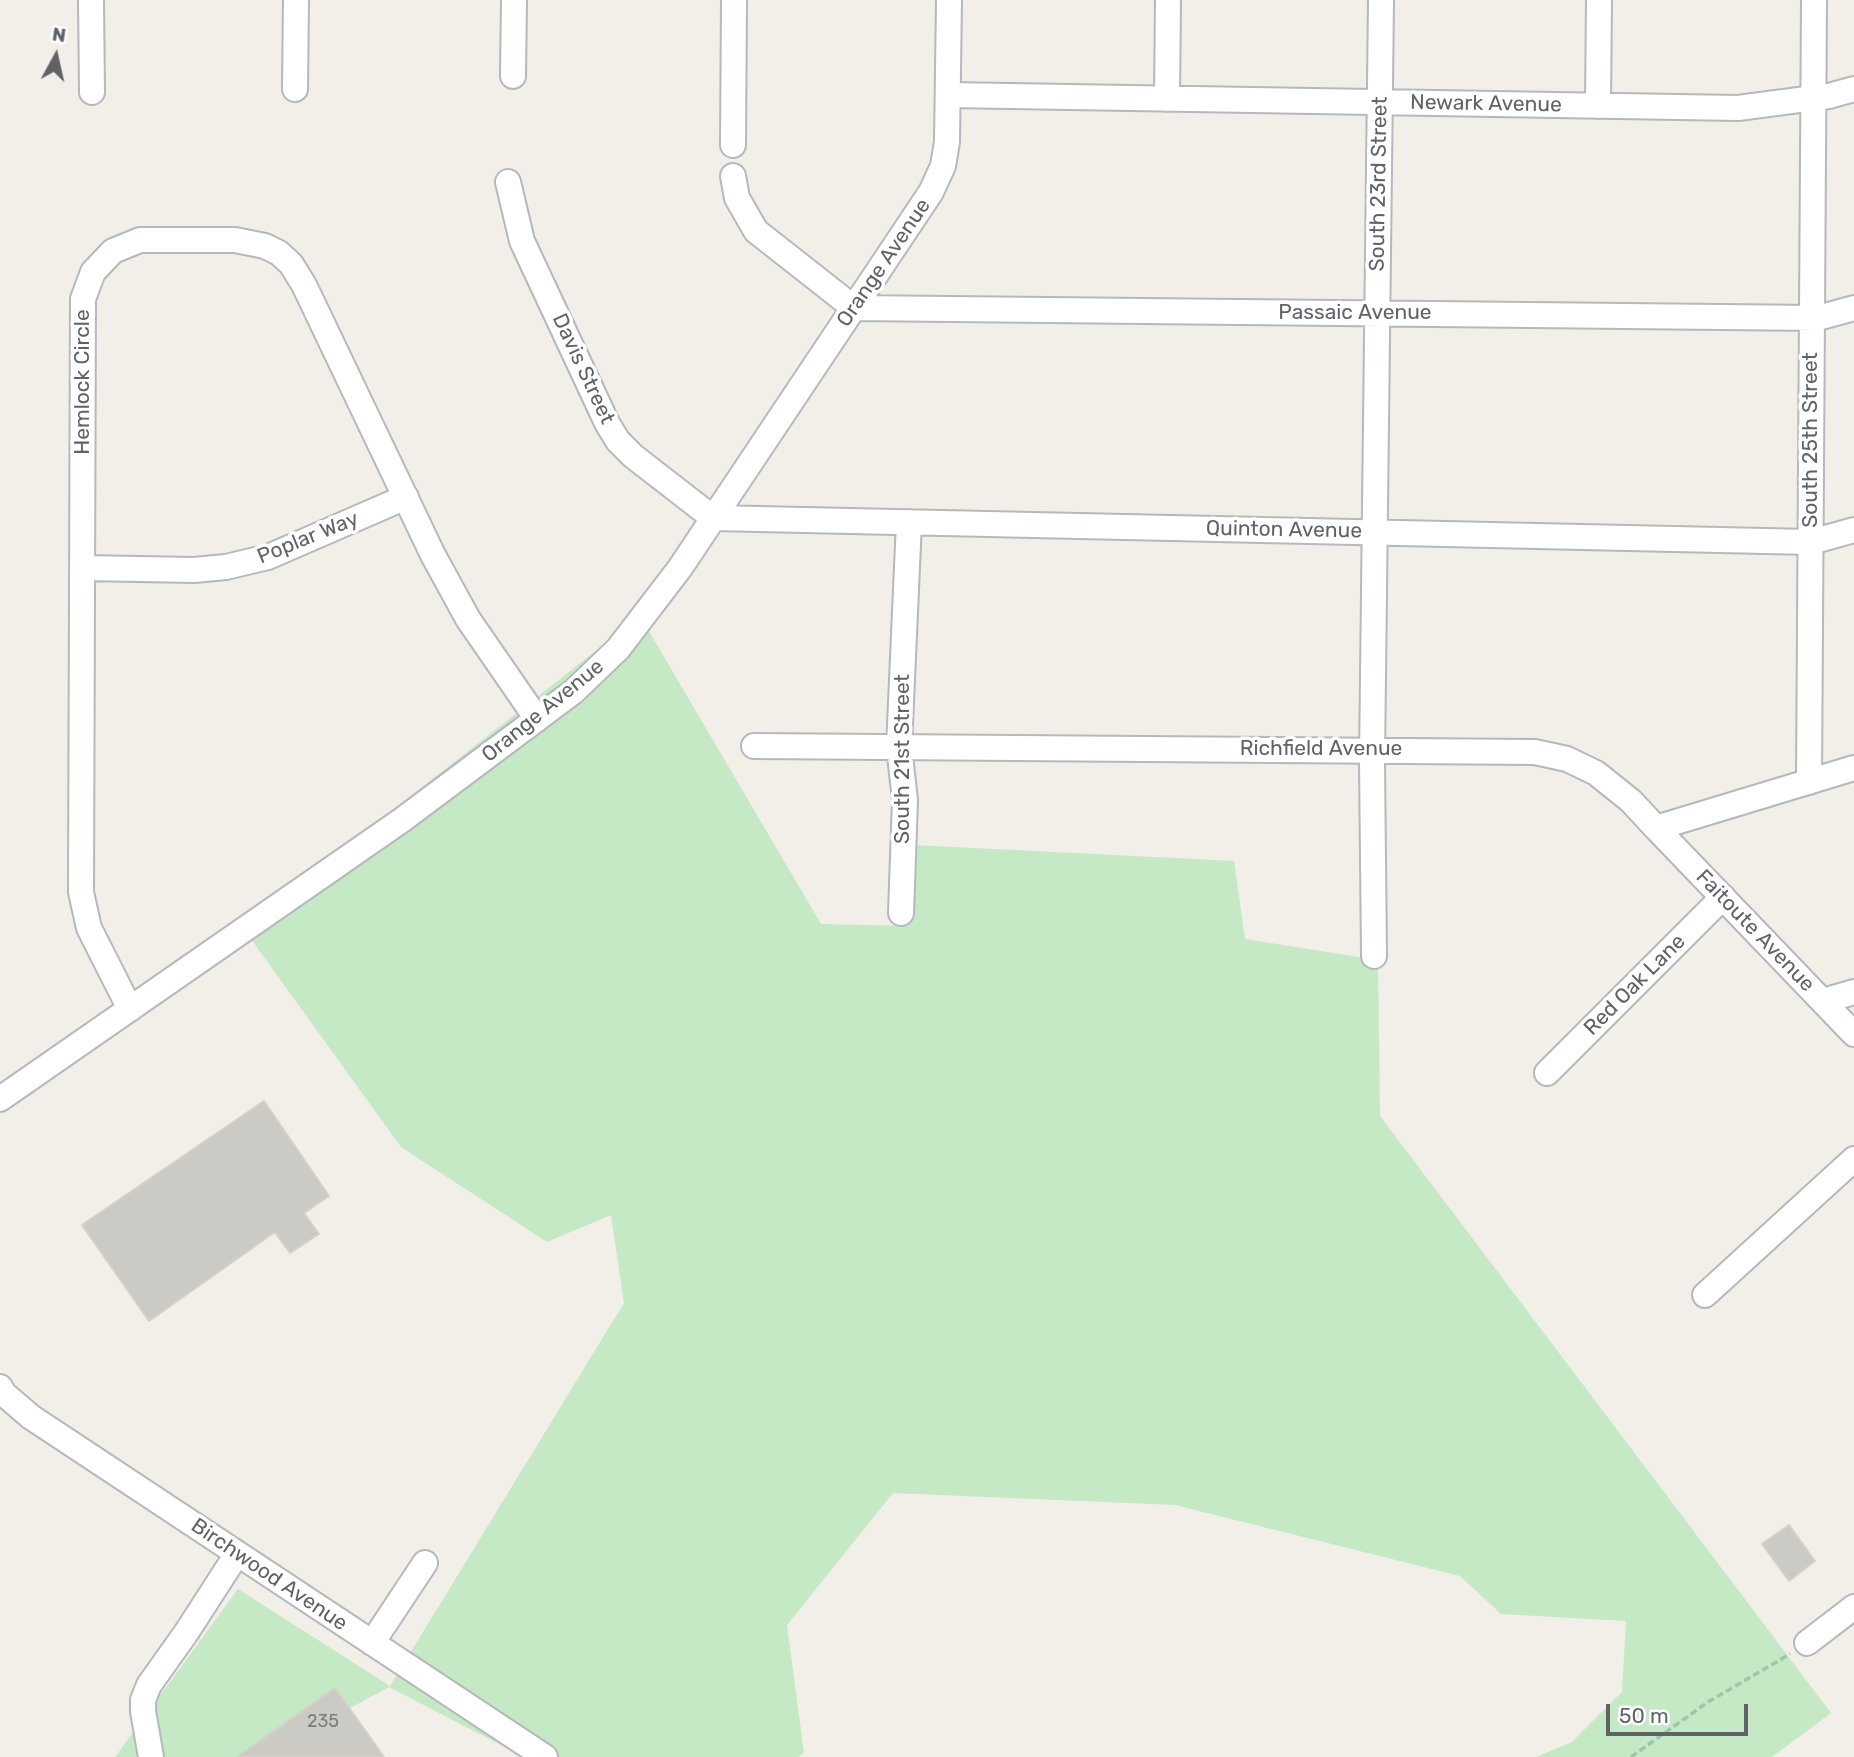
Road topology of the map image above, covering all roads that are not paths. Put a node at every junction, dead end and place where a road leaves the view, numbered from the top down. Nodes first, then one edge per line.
1 (91, 0) edge
2 (296, 0) edge
3 (514, 0) edge
4 (734, 0) edge
5 (950, 0) edge
6 (1168, 0) edge
7 (1381, 0) edge
8 (1599, 0) edge
9 (1814, 0) edge
10 (513, 76) dead end
11 (295, 89) dead end
12 (1854, 89) edge
13 (92, 92) dead end
14 (948, 95) junction
15 (1813, 98) junction
16 (1167, 99) junction
17 (1380, 102) junction
18 (1598, 106) junction
19 (733, 145) dead end
20 (733, 176) dead end
21 (508, 182) dead end
22 (1854, 308) edge
23 (854, 309) junction
24 (1378, 313) junction
25 (1812, 316) junction
26 (406, 497) junction
27 (713, 518) junction
28 (909, 522) junction
29 (1854, 530) edge
30 (1375, 532) junction
31 (1811, 542) junction
32 (82, 568) junction
33 (537, 719) junction
34 (754, 746) dead end
35 (899, 747) junction
36 (1372, 749) junction
37 (1854, 768) edge
38 (1809, 782) junction
39 (1656, 828) junction
40 (1723, 897) junction
41 (901, 913) dead end
42 (1374, 956) dead end
43 (1854, 992) edge
44 (1823, 1001) junction
45 (130, 1009) junction
46 (1854, 1034) edge
47 (1547, 1073) dead end
48 (0, 1099) edge
49 (1854, 1159) edge
50 (1705, 1295) dead end
51 (0, 1387) edge
52 (237, 1554) junction
53 (425, 1563) dead end
54 (1854, 1607) edge
55 (372, 1643) junction
56 (1807, 1643) road end
57 (516, 1749) edge
58 (151, 1757) edge
59 (545, 1757) edge

1 - 13 street
2 - 11 street
3 - 10 street
4 - 19 street
5 - 14 street
6 - 16 street
7 - 17 street, South 23rd Street
8 - 18 street
9 - 15 street, South 25th Street
12 - 15 street, Newark Avenue
14 - 16 street, Newark Avenue
14 - 23 street, Orange Avenue
15 - 18 street, Newark Avenue
15 - 25 street, South 25th Street
16 - 17 street, Newark Avenue
17 - 18 street, Newark Avenue
17 - 24 street, South 23rd Street
20 - 23 street
21 - 27 street, Davis Street
22 - 25 street, Passaic Avenue
23 - 24 street, Passaic Avenue
23 - 27 street, Orange Avenue
24 - 25 street, Passaic Avenue
24 - 30 street, South 23rd Street
25 - 31 street, South 25th Street
26 - 32 street, Poplar Way
26 - 32 street, Hemlock Circle
26 - 33 street, Hemlock Circle
27 - 28 street, Quinton Avenue
27 - 33 street, Orange Avenue
28 - 30 street, Quinton Avenue
28 - 35 street, South 21st Street
29 - 31 street, Quinton Avenue
30 - 31 street, Quinton Avenue
30 - 36 street, South 23rd Street
31 - 38 street, South 25th Street
32 - 45 street, Hemlock Circle
33 - 45 street, Orange Avenue
34 - 35 street, Richfield Avenue
35 - 36 street, Richfield Avenue
35 - 41 street, South 21st Street
36 - 39 street, Richfield Avenue
36 - 42 street, South 23rd Street
37 - 38 street
38 - 39 street
39 - 40 street, Faitoute Avenue
40 - 44 street, Faitoute Avenue
40 - 47 street, Red Oak Lane
43 - 44 street
44 - 46 street, Faitoute Avenue
45 - 48 street, Orange Avenue
49 - 50 street
51 - 52 street, Birchwood Avenue
52 - 55 street, Birchwood Avenue
52 - 58 street
53 - 55 street
54 - 56 street
55 - 57 street, Birchwood Avenue
57 - 59 street, Birchwood Avenue

